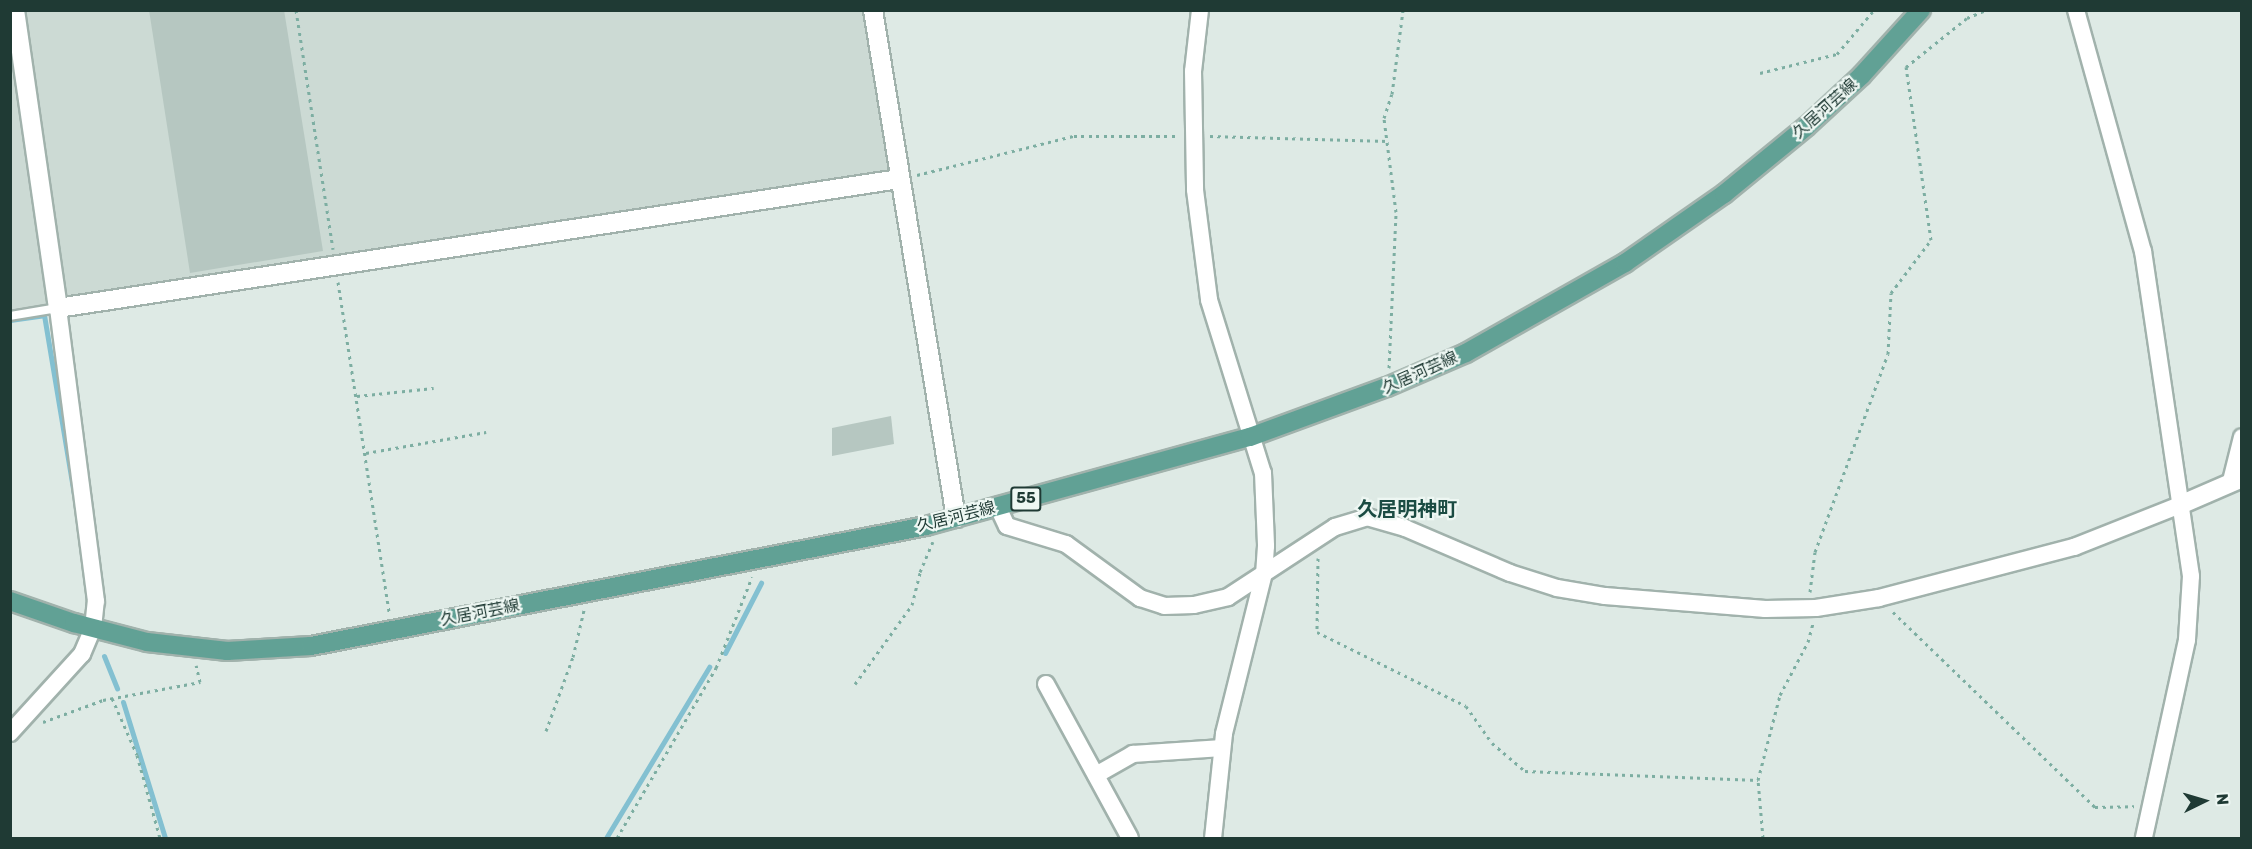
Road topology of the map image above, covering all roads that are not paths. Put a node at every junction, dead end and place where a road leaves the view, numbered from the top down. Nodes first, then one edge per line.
1 (15, 10) edge
2 (873, 10) edge
3 (1200, 10) edge
4 (1921, 10) edge
5 (2076, 10) edge
6 (899, 179) junction
7 (58, 308) junction
8 (10, 316) edge
9 (1250, 437) junction
10 (2241, 437) edge
11 (2236, 479) edge
12 (2180, 505) junction
13 (998, 507) junction
14 (956, 518) junction
15 (1264, 573) junction
16 (10, 601) edge
17 (93, 628) junction
18 (1046, 684) dead end
19 (10, 733) edge
20 (1222, 748) junction
21 (1096, 775) junction
22 (1130, 838) edge
23 (1213, 838) edge
24 (2144, 838) edge

1 - 7 street
2 - 6 street
3 - 9 street
4 - 9 main road, 久居河芸線 / 55
5 - 12 street
6 - 7 street
6 - 14 street
7 - 8 lane
7 - 17 street
9 - 13 main road, 久居河芸線 / 55
9 - 15 street
10 - 11 street
11 - 12 street
12 - 15 street
12 - 24 street
13 - 14 main road, 久居河芸線 / 55
13 - 15 street
14 - 17 main road, 久居河芸線 / 55
15 - 20 street
16 - 17 main road, 久居河芸線 / 55
17 - 19 street
18 - 21 street
20 - 21 street
20 - 23 street
21 - 22 street

